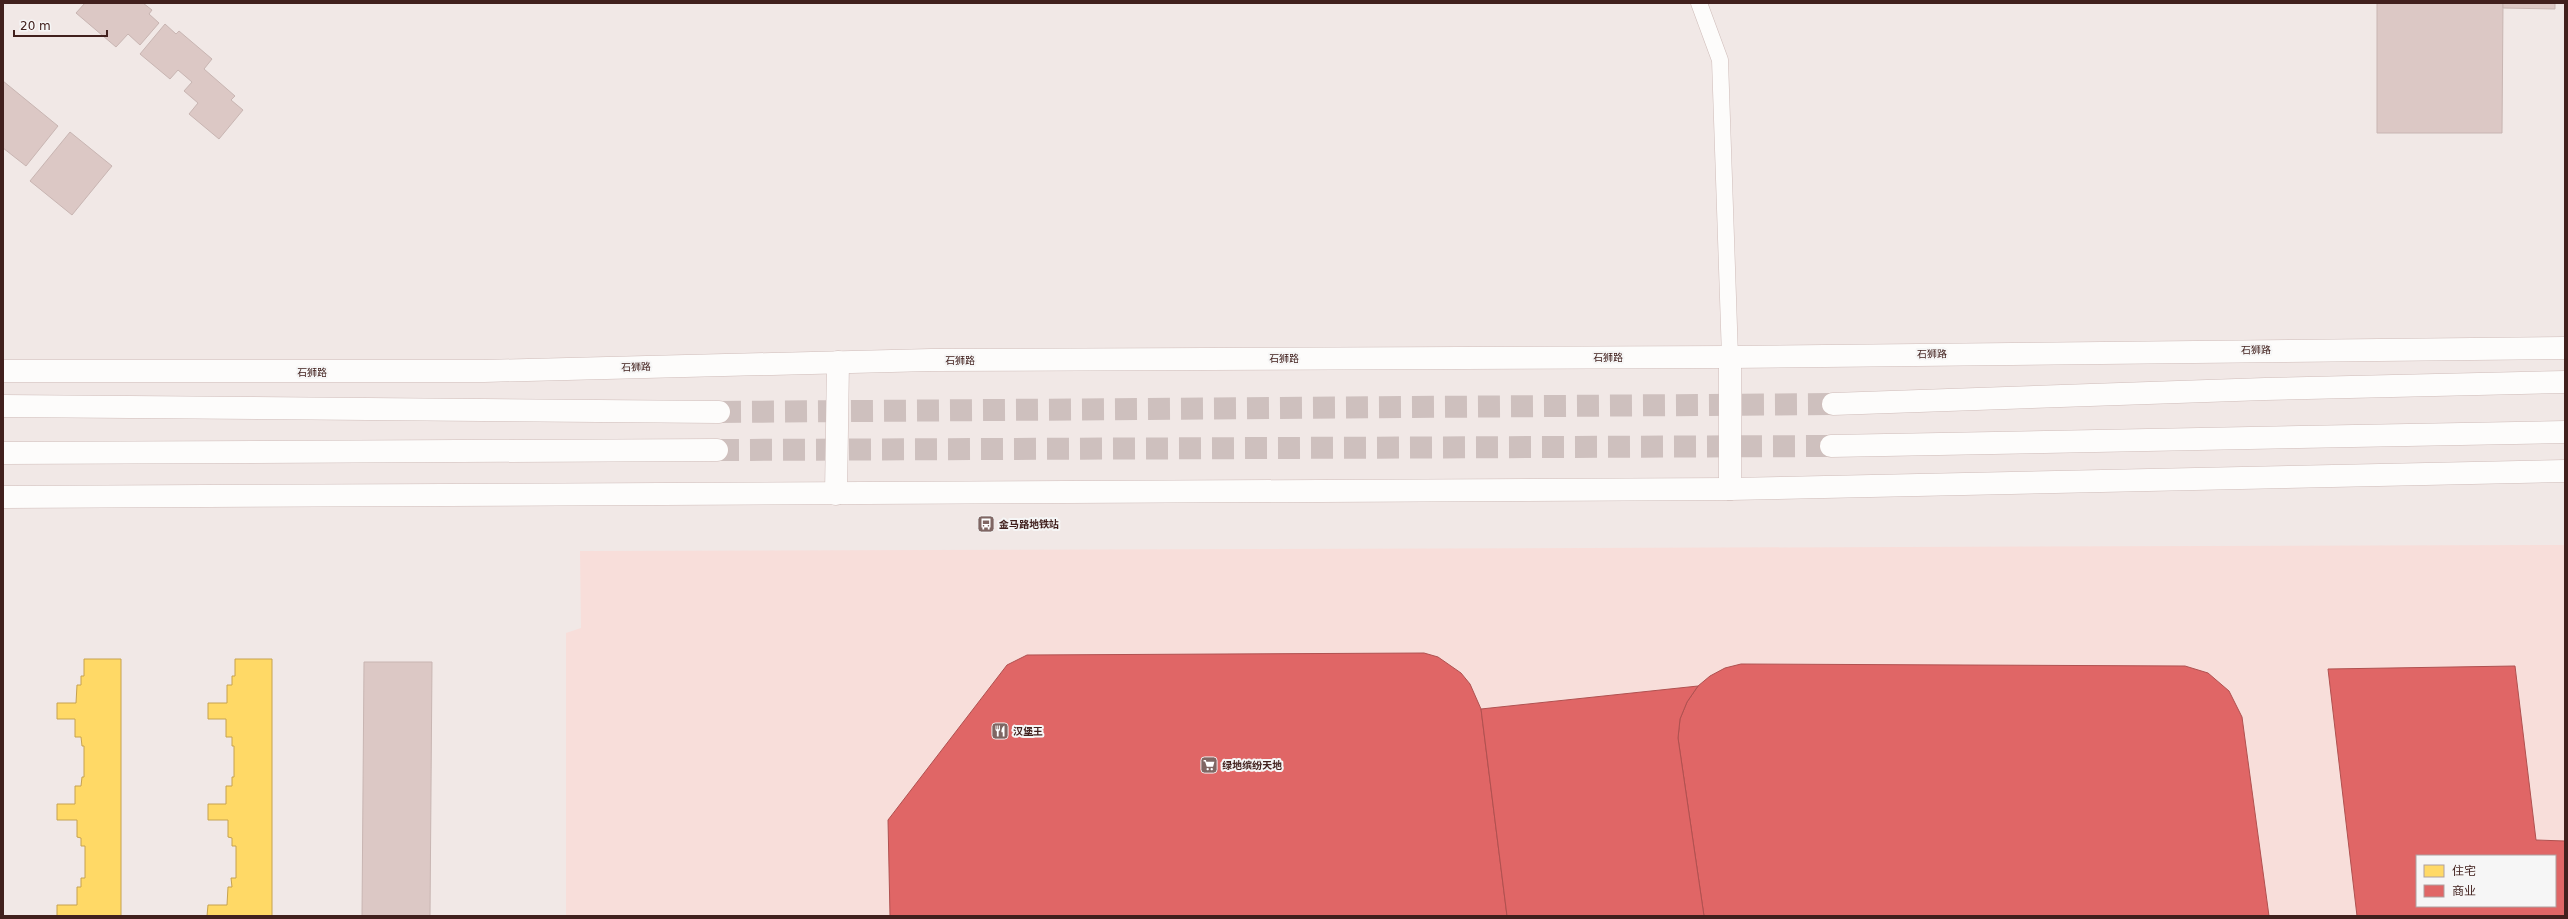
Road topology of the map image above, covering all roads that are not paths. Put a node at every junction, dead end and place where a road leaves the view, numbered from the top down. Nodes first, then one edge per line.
1 (1700, 3) edge
2 (2565, 348) edge
3 (1730, 356) junction
4 (838, 362) junction
5 (3, 372) edge
6 (2565, 382) edge
7 (1833, 404) tunnel mouth
8 (3, 406) edge
9 (719, 412) tunnel mouth
10 (2565, 432) edge
11 (1831, 446) tunnel mouth
12 (717, 450) tunnel mouth
13 (3, 453) edge
14 (2565, 471) edge
15 (1730, 489) junction
16 (836, 494) junction
17 (3, 497) edge

1 - 3 lane
2 - 3 street, 石狮路
3 - 4 street, 石狮路
3 - 15 street
4 - 5 street, 石狮路
4 - 16 street
6 - 7 street
8 - 9 street
10 - 11 street
12 - 13 street
14 - 15 street
15 - 16 street
16 - 17 street

